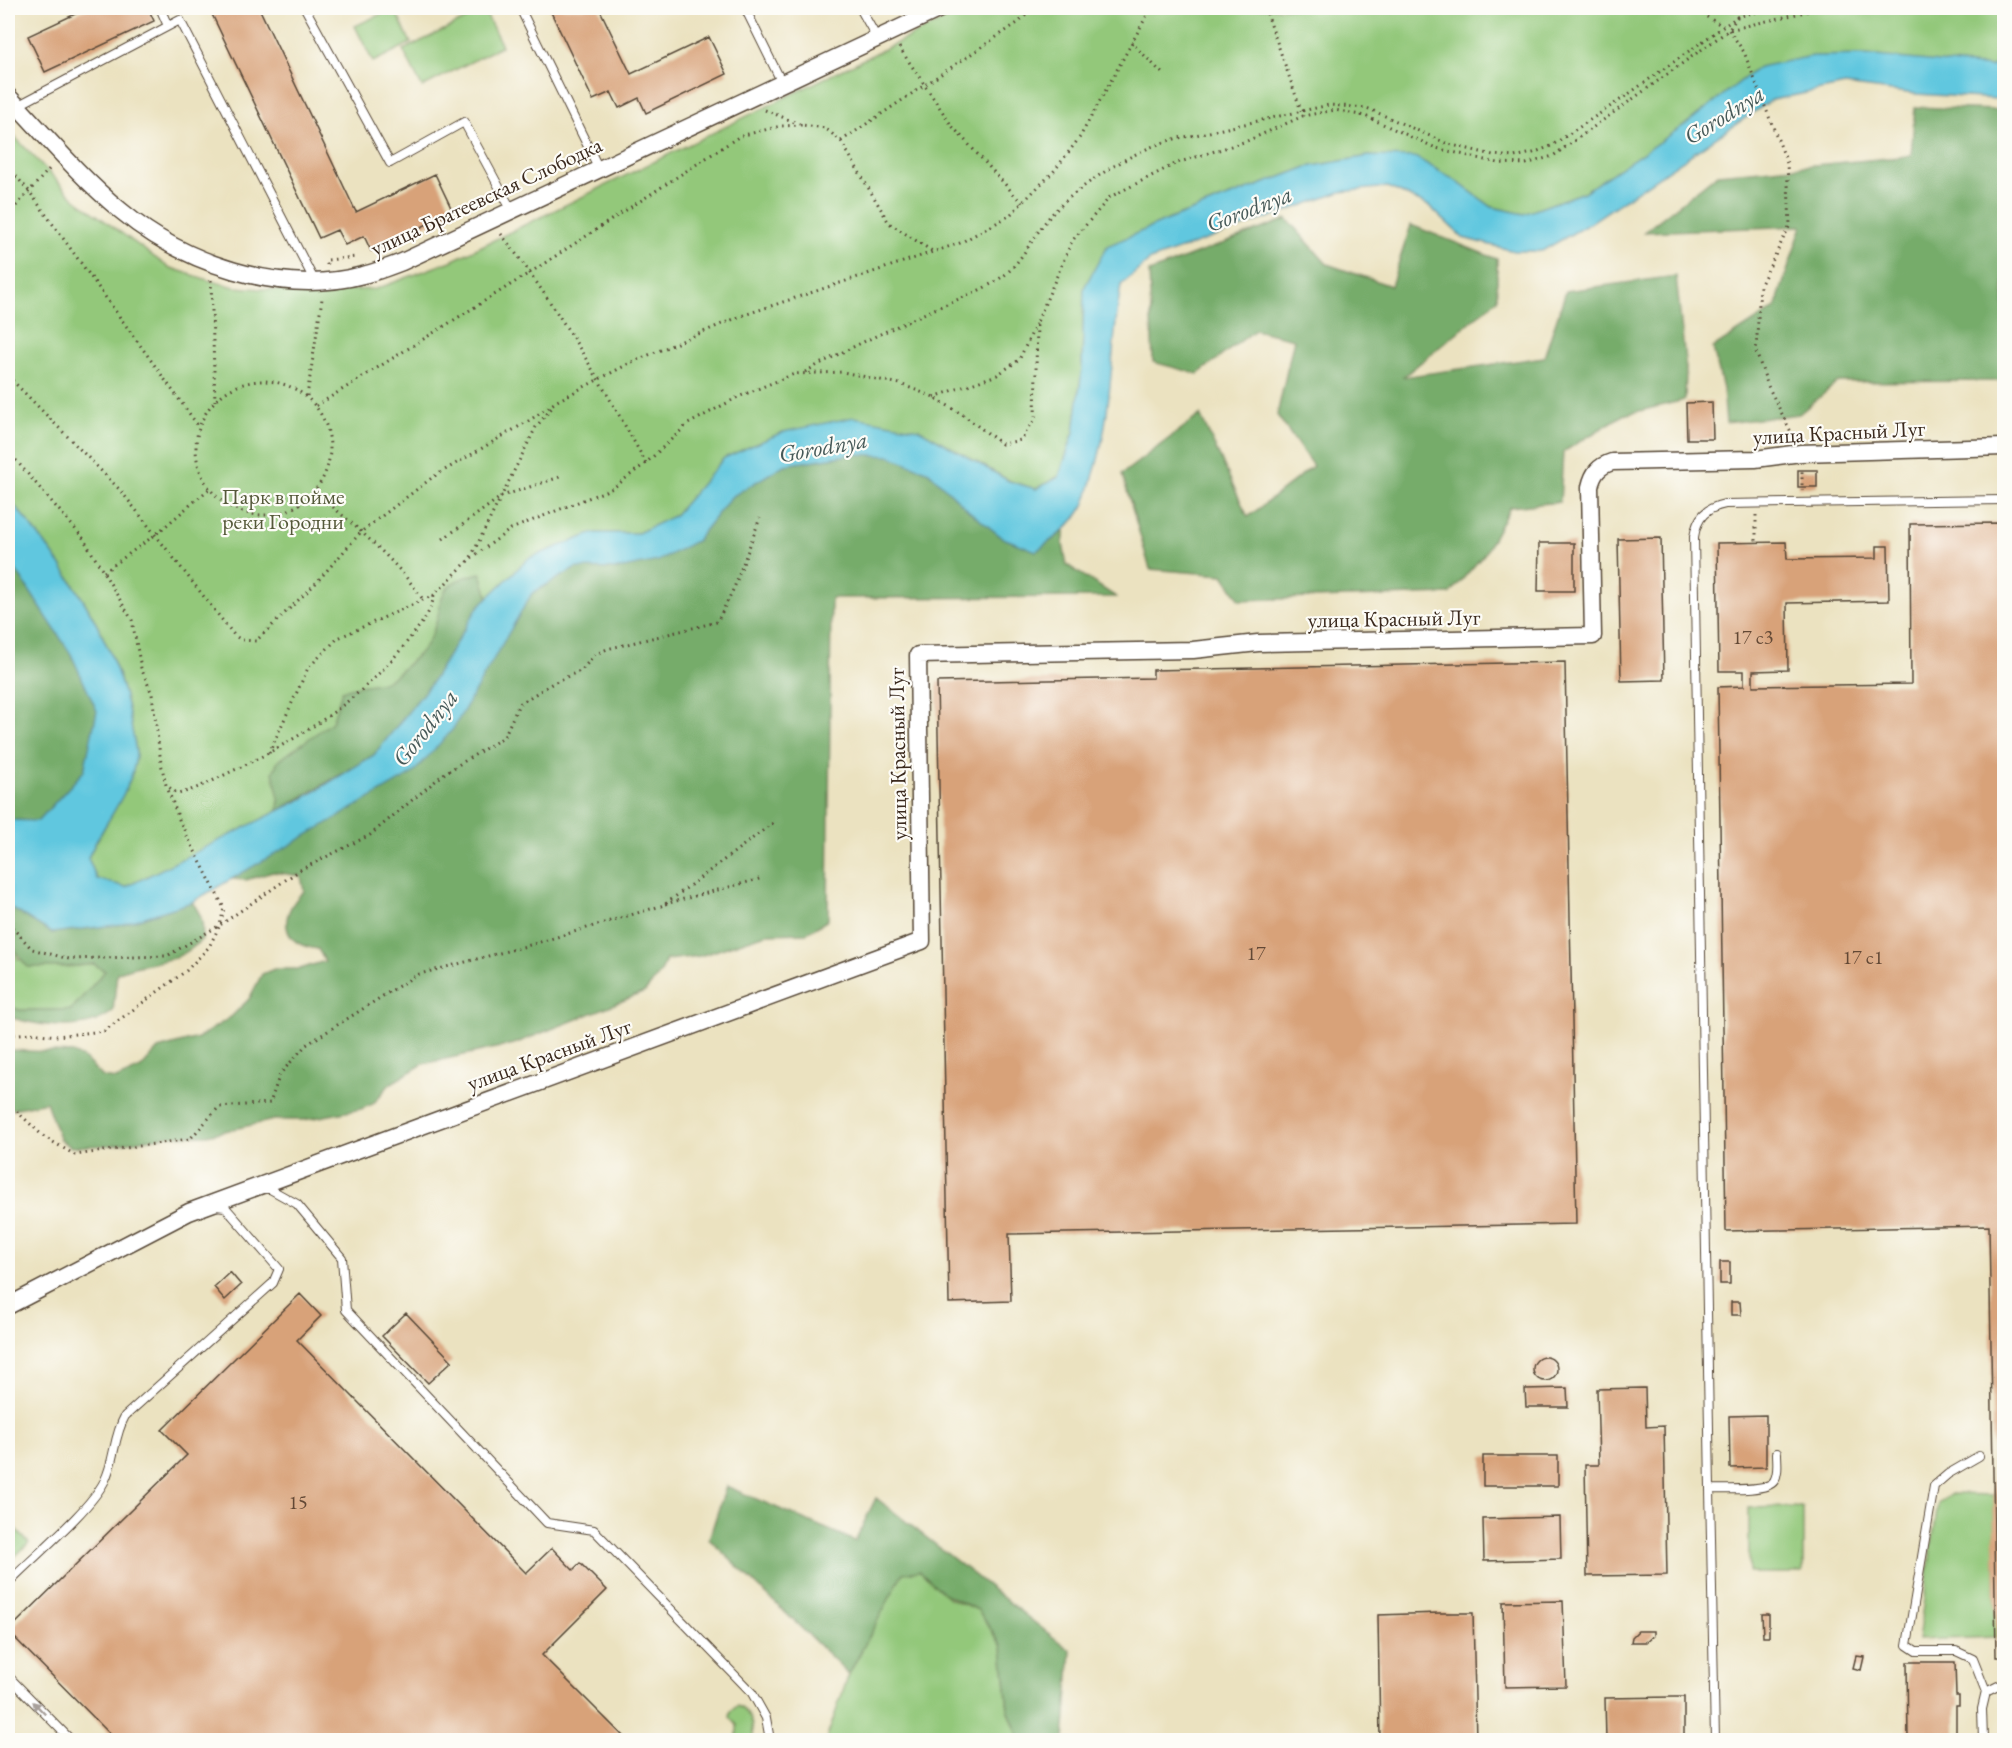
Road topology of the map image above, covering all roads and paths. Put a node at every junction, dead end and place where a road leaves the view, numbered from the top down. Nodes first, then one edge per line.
1 (160, 8) edge
2 (305, 8) edge
3 (520, 8) edge
4 (744, 8) edge
5 (860, 8) edge
6 (942, 8) edge
7 (1033, 8) edge
8 (1150, 8) edge
9 (1265, 8) edge
10 (1691, 8) edge
11 (1743, 8) edge
12 (1774, 8) edge
13 (1822, 8) edge
14 (1845, 8) edge
15 (1882, 8) edge
16 (1737, 17) junction
17 (168, 26) junction
18 (1723, 26) junction
19 (1729, 30) junction
20 (884, 36) junction
21 (1131, 42) junction
22 (1163, 74) dead end
23 (782, 83) junction
24 (924, 87) junction
25 (12, 101) edge
26 (755, 106) dead end
27 (1301, 110) junction
28 (1303, 116) junction
29 (802, 125) junction
30 (842, 141) junction
31 (63, 154) junction
32 (8, 166) edge
33 (599, 169) junction
34 (29, 191) junction
35 (1022, 203) junction
36 (512, 211) junction
37 (8, 214) edge
38 (491, 221) junction
39 (932, 251) junction
40 (8, 272) edge
41 (531, 272) junction
42 (210, 278) dead end
43 (319, 284) junction
44 (8, 289) edge
45 (1037, 322) junction
46 (803, 373) junction
47 (8, 376) edge
48 (600, 381) junction
49 (307, 396) junction
50 (934, 397) junction
51 (215, 401) junction
52 (557, 401) junction
53 (316, 406) junction
54 (199, 427) junction
55 (2004, 447) edge
56 (8, 451) edge
57 (1801, 453) junction
58 (646, 463) junction
59 (563, 476) dead end
60 (209, 489) junction
61 (315, 491) junction
62 (502, 496) junction
63 (2004, 500) edge
64 (760, 518) dead end
65 (361, 532) junction
66 (155, 535) junction
67 (444, 539) dead end
68 (470, 559) junction
69 (104, 572) junction
70 (434, 595) junction
71 (424, 601) junction
72 (269, 753) junction
73 (166, 785) junction
74 (773, 823) dead end
75 (763, 878) dead end
76 (664, 904) junction
77 (8, 922) edge
78 (220, 925) junction
79 (8, 1035) edge
80 (8, 1103) edge
81 (246, 1190) junction
82 (209, 1205) junction
83 (8, 1306) edge
84 (1777, 1453) dead end
85 (1979, 1456) dead end
86 (1710, 1489) junction
87 (8, 1583) edge
88 (8, 1676) edge
89 (2004, 1683) edge
90 (1986, 1692) junction
91 (71, 1740) edge
92 (770, 1740) edge
93 (1715, 1740) edge
94 (1983, 1740) edge

1 - 17 lane
2 - 36 lane
3 - 33 lane
4 - 23 lane
5 - 20 lane
6 - 20 street, улица Братеевская Слободка
7 - 24 path
8 - 21 path
9 - 27 path
10 - 18 path
11 - 16 path
12 - 16 path
13 - 19 path
14 - 15 path
16 - 18 path
16 - 19 path
17 - 25 lane
17 - 43 lane
18 - 19 path
18 - 27 path
19 - 28 path
19 - 57 path
20 - 23 street, улица Братеевская Слободка
20 - 24 path
21 - 22 path
21 - 35 path
23 - 33 street, улица Братеевская Слободка
24 - 30 path
24 - 35 path
25 - 31 street, улица Братеевская Слободка
26 - 29 path
27 - 28 path
27 - 46 path
28 - 45 path
29 - 30 path
29 - 41 path
30 - 39 path
31 - 34 path
31 - 43 street, улица Братеевская Слободка
32 - 34 path
33 - 36 street, улица Братеевская Слободка
34 - 37 path
34 - 54 path
35 - 39 path
36 - 38 street, улица Братеевская Слободка
38 - 41 path
38 - 43 street, улица Братеевская Слободка
39 - 48 path
40 - 44 path
41 - 48 path
41 - 53 path
42 - 51 path
43 - 49 path
45 - 50 path
45 - 50 path
46 - 50 path
46 - 58 path
47 - 66 path
48 - 52 path
48 - 58 path
49 - 51 path
49 - 53 path
51 - 54 path
52 - 62 path
52 - 65 path
53 - 61 path
54 - 60 path
55 - 57 street, улица Красный Луг
56 - 69 path
57 - 81 street, улица Красный Луг
58 - 68 path
59 - 62 path
60 - 61 path
60 - 66 path
61 - 65 path
62 - 67 path
62 - 68 path
63 - 86 lane
64 - 78 path
65 - 66 path
65 - 71 path
66 - 69 path
68 - 70 path
69 - 73 path
70 - 71 path
70 - 72 path
71 - 72 path
72 - 73 path
73 - 78 path
74 - 76 path
75 - 76 path
76 - 80 path
77 - 78 path
78 - 79 path
81 - 82 street, улица Красный Луг
81 - 92 lane
82 - 83 street, улица Красный Луг
82 - 87 lane
84 - 86 lane
85 - 90 lane
86 - 93 lane
91 -> 88 lane
89 - 90 lane
90 - 94 lane

